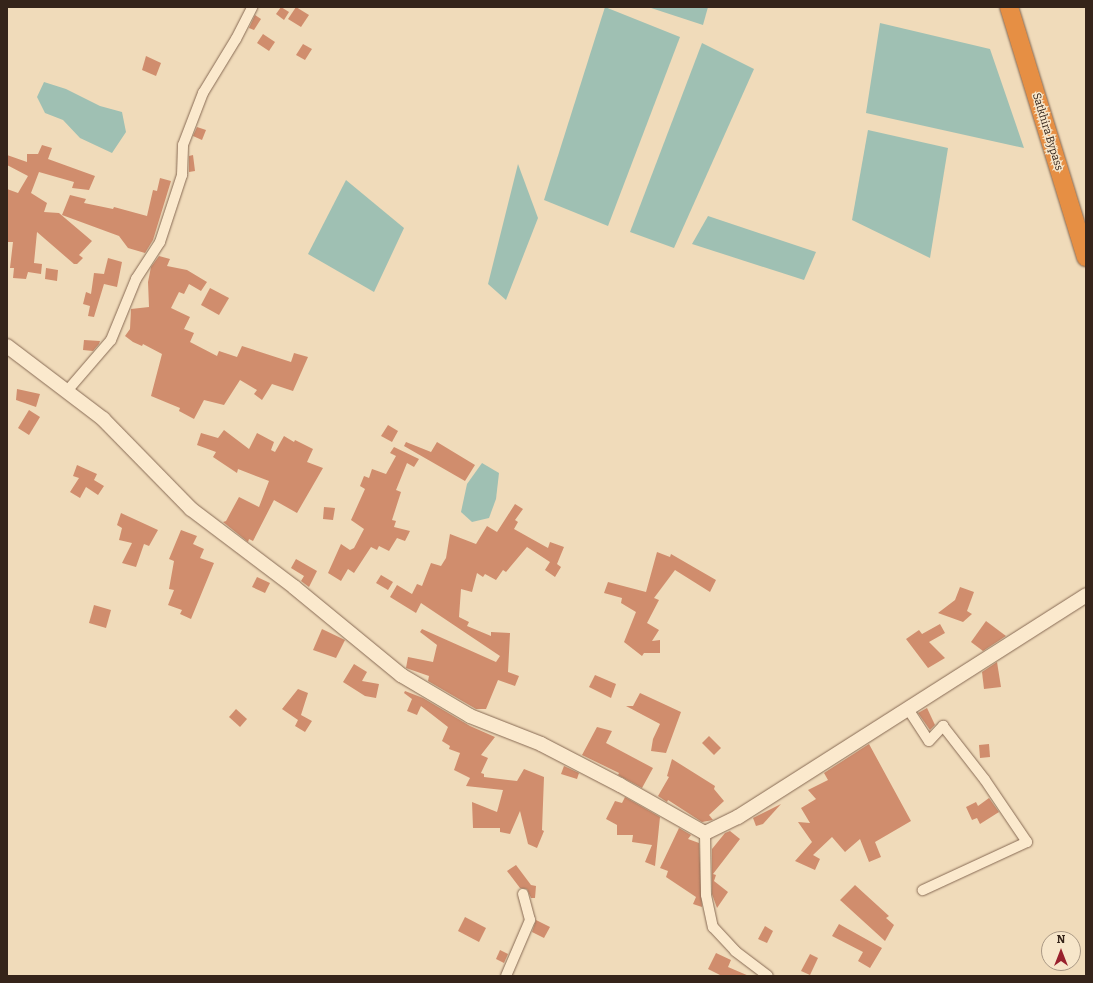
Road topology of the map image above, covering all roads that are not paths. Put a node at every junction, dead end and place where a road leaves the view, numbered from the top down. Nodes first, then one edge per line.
1 (252, 7) edge
2 (1009, 7) edge
3 (1086, 257) edge
4 (7, 346) edge
5 (68, 391) junction
6 (1086, 595) edge
7 (908, 709) junction
8 (705, 833) junction
9 (923, 890) dead end
10 (523, 894) dead end
11 (506, 976) edge
12 (768, 976) edge

1 - 5 street
2 - 3 highway, Satkhira Bypass
4 - 5 street
5 - 8 street
6 - 7 street
7 - 8 street
7 - 9 street
8 - 12 street
10 - 11 street

